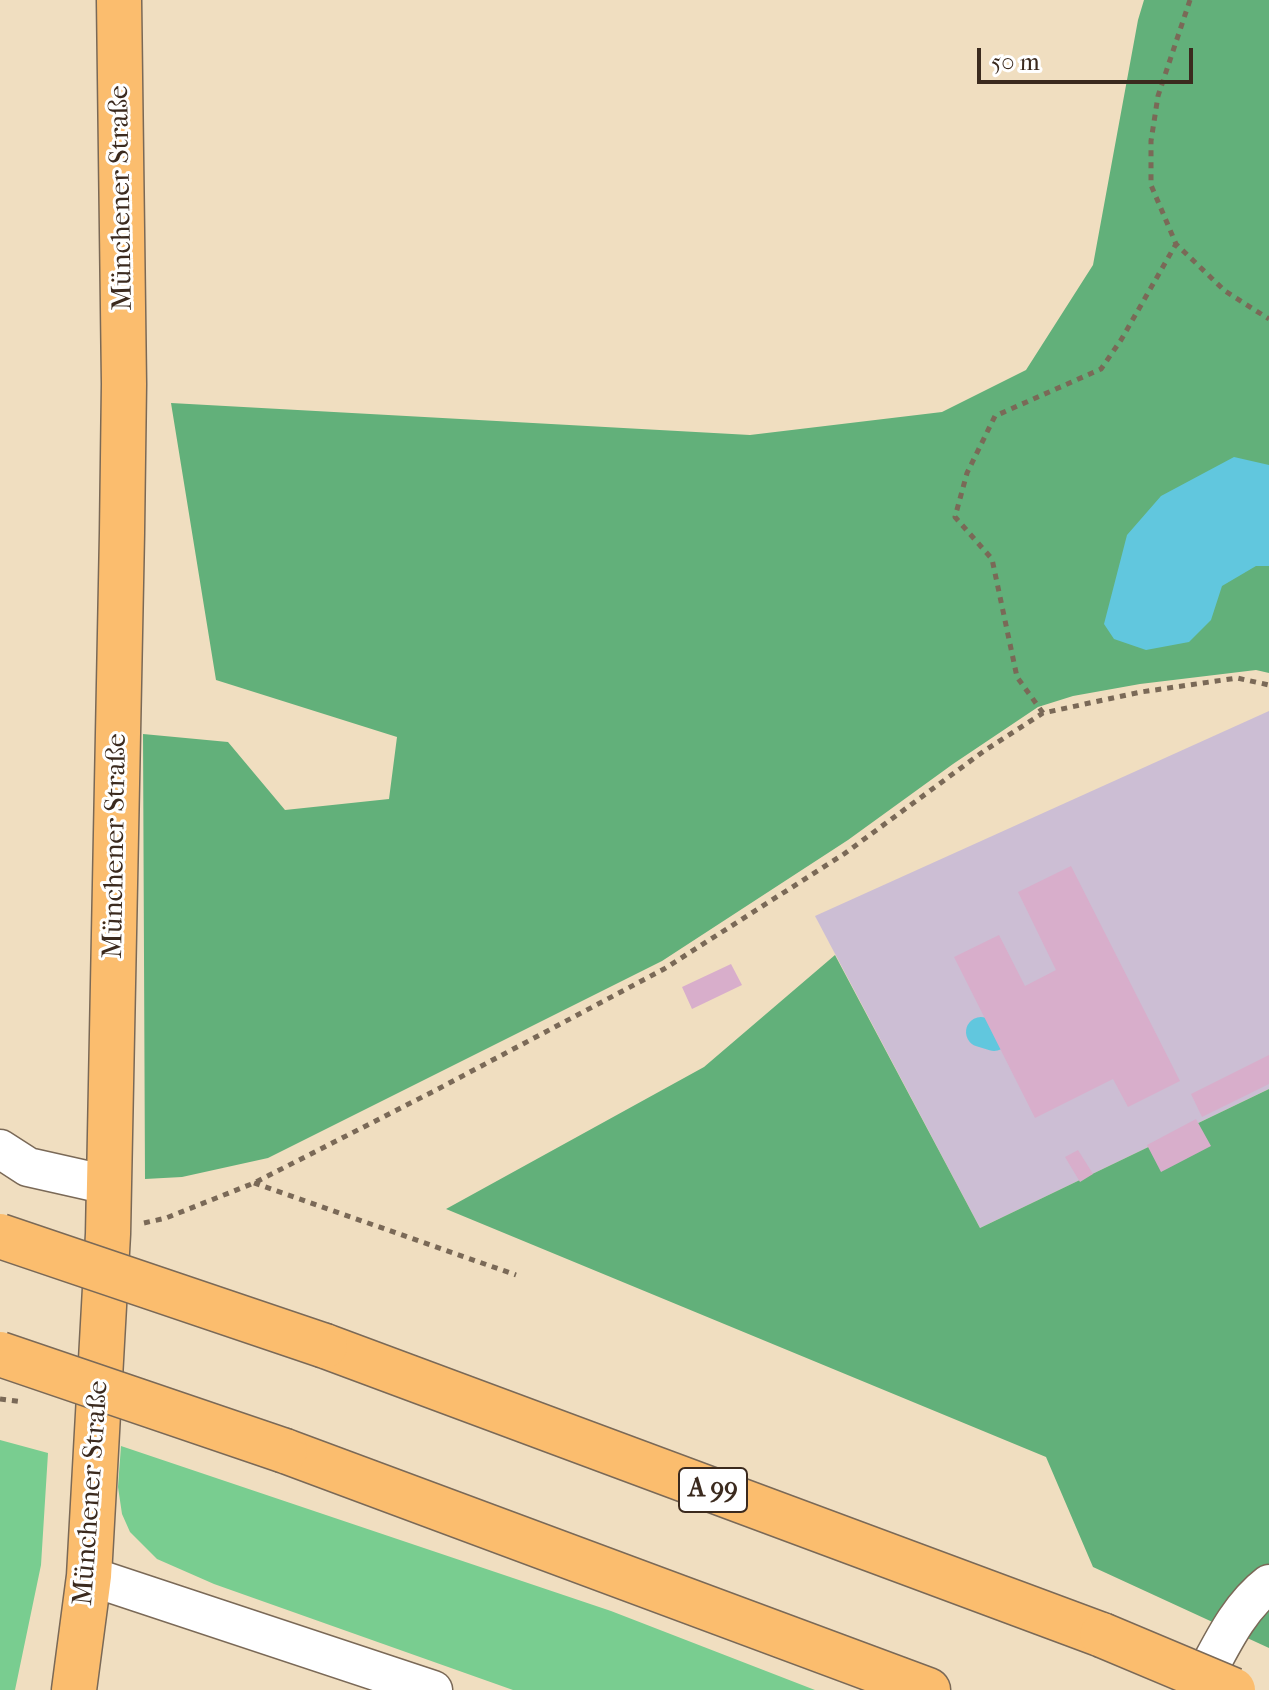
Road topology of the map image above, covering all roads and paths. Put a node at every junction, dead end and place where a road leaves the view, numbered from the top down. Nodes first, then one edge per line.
1 (119, 0) edge
2 (1190, 0) edge
3 (1176, 244) junction
4 (1269, 319) edge
5 (1269, 685) edge
6 (1043, 713) junction
7 (0, 1149) edge
8 (254, 1183) junction
9 (108, 1204) junction
10 (0, 1236) edge
11 (516, 1275) dead end
12 (0, 1354) edge
13 (89, 1576) junction
14 (1269, 1584) edge
15 (74, 1690) edge
16 (433, 1690) edge
17 (928, 1690) edge
18 (1197, 1690) edge
19 (1233, 1690) edge

1 - 9 main road, Münchener Straße
2 - 3 path
3 - 4 path
3 - 6 path
5 - 6 path
6 - 8 path
7 - 9 lane
8 - 9 path
8 - 11 path
9 - 13 main road, Münchener Straße
10 - 19 main road, A 99, bridge
12 - 17 main road, bridge
13 - 15 main road, Münchener Straße
13 - 16 lane
14 - 18 lane

